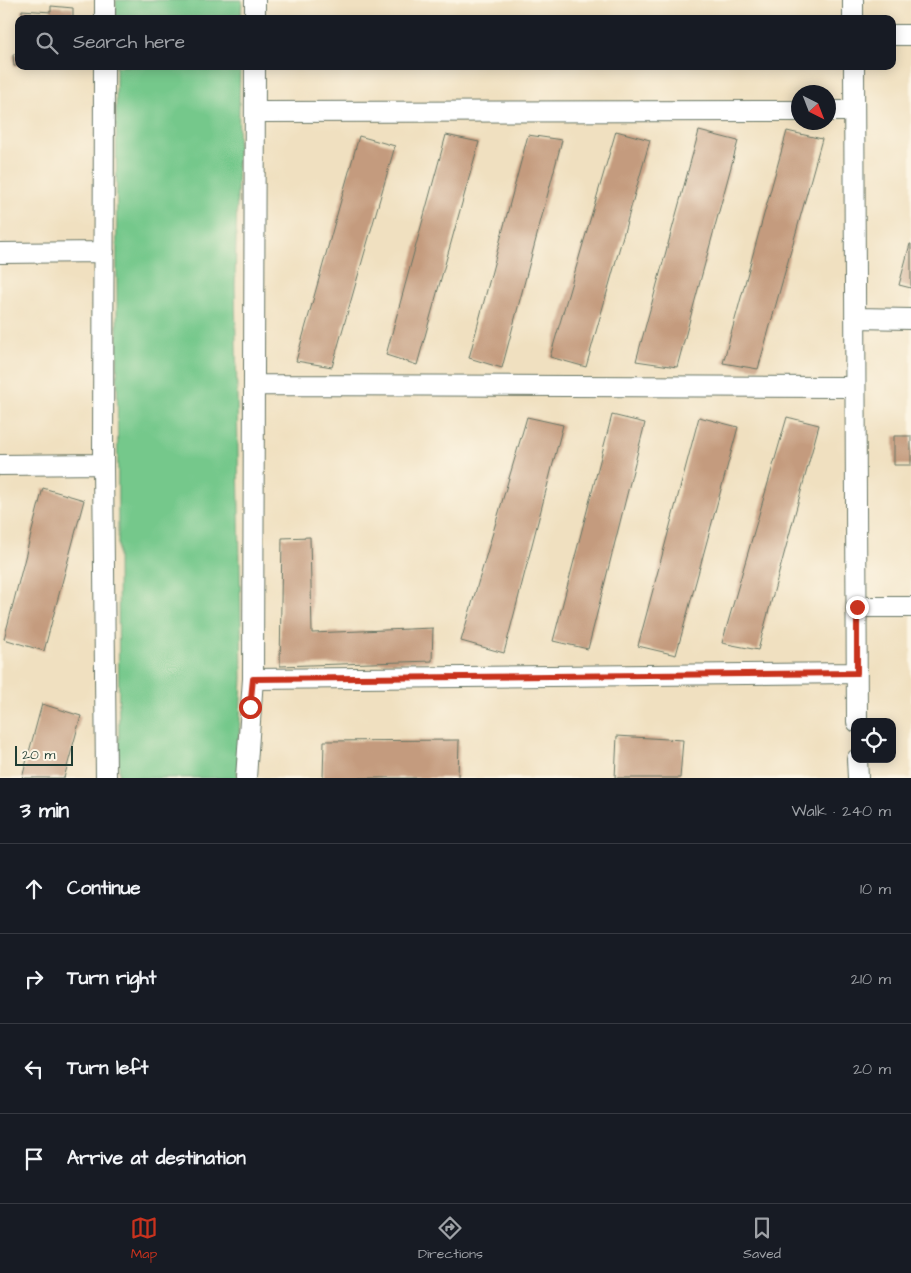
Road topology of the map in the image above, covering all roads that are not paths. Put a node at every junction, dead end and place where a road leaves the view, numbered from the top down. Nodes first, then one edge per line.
1 (105, 0) edge
2 (255, 0) edge
3 (853, 0) edge
4 (105, 15) edge
5 (255, 15) edge
6 (854, 15) edge
7 (896, 35) edge
8 (911, 35) edge
9 (104, 70) edge
10 (256, 70) edge
11 (854, 70) edge
12 (791, 111) edge
13 (836, 111) edge
14 (854, 111) junction
15 (256, 112) junction
16 (104, 252) junction
17 (0, 253) edge
18 (855, 318) junction
19 (911, 318) edge
20 (256, 385) junction
21 (855, 388) junction
22 (103, 464) junction
23 (0, 465) edge
24 (857, 607) junction
25 (911, 607) edge
26 (857, 673) junction
27 (253, 679) junction
28 (857, 718) edge
29 (858, 763) edge
30 (106, 778) edge
31 (246, 778) edge
32 (858, 778) edge

1 - 4 street
2 - 5 street
3 - 6 street
7 - 8 street
9 - 16 street
10 - 15 street
11 - 14 street
12 - 15 street
13 - 14 street
14 - 18 street
15 - 20 street
16 - 17 street
16 - 22 street
18 - 19 street
18 - 21 street
20 - 21 street
20 - 27 street
21 - 24 street
22 - 23 street
22 - 30 street
24 - 25 street
24 - 26 street
26 - 27 street
26 - 28 street
27 - 31 street
29 - 32 street

